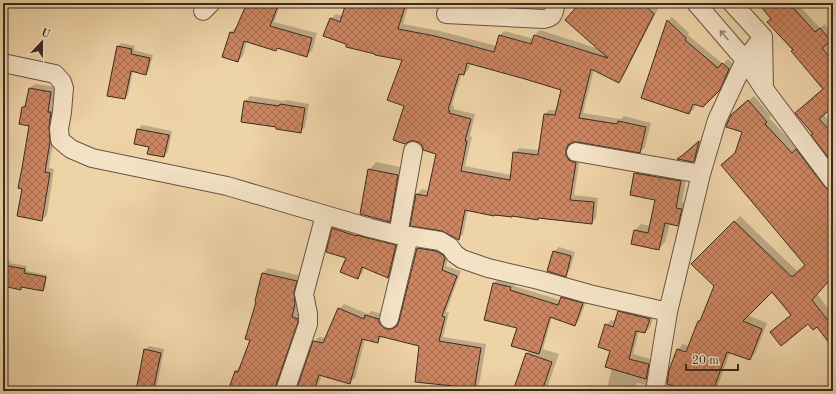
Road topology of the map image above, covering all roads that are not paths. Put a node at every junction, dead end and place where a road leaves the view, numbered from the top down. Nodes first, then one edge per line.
1 (556, 3) edge
2 (696, 3) edge
3 (732, 3) edge
4 (446, 14) dead end
5 (763, 37) junction
6 (745, 60) junction
7 (3, 63) edge
8 (764, 89) junction
9 (413, 151) dead end
10 (576, 152) dead end
11 (701, 174) junction
12 (833, 181) edge
13 (325, 215) junction
14 (404, 236) junction
15 (668, 312) junction
16 (389, 319) dead end
17 (285, 391) edge
18 (655, 391) edge

1 - 4 street
6 -> 2 street
3 - 5 street
5 - 6 street
5 - 8 street
6 - 8 street
6 - 11 street
7 - 13 street
8 - 12 street
9 - 14 street
10 - 11 street
11 - 15 street
13 - 14 street
13 - 17 street
14 - 15 street
14 - 16 street
15 - 18 street

